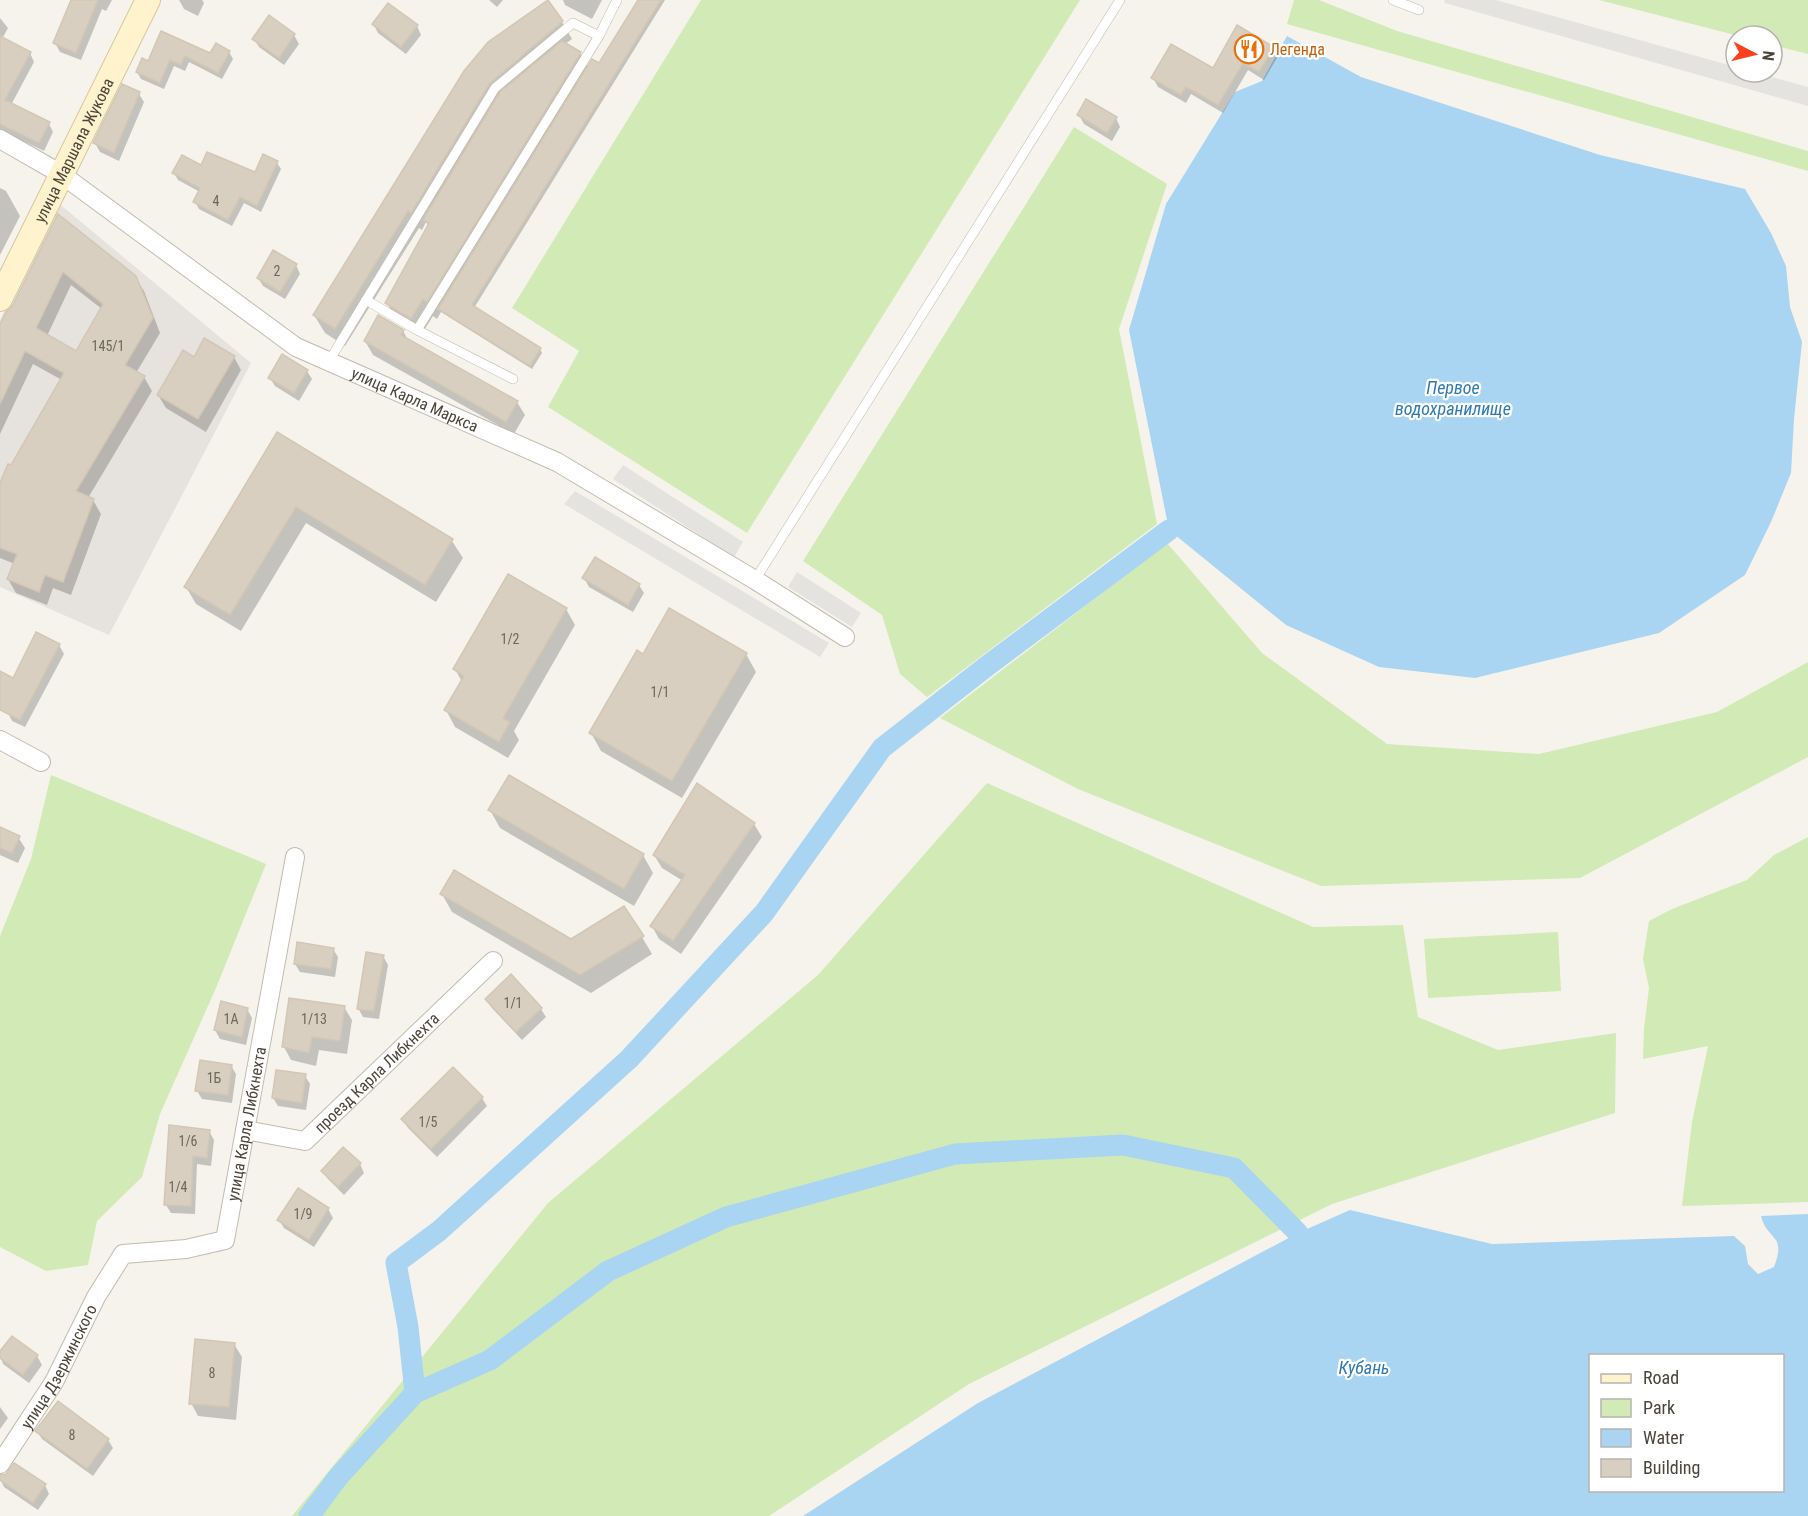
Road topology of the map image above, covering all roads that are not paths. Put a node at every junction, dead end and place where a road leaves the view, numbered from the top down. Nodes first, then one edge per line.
1 (148, 0) edge
2 (617, 0) edge
3 (1120, 0) edge
4 (1393, 0) edge
5 (1419, 10) dead end
6 (599, 36) junction
7 (0, 139) edge
8 (61, 174) junction
9 (0, 299) edge
10 (366, 300) junction
11 (417, 330) junction
12 (329, 361) junction
13 (513, 379) dead end
14 (755, 580) junction
15 (845, 637) dead end
16 (0, 740) edge
17 (41, 762) dead end
18 (295, 857) dead end
19 (493, 961) dead end
20 (245, 1130) junction
21 (96, 1297) joint
22 (0, 1464) edge

1 - 8 main road, улица Маршала Жукова
2 - 6 lane
3 - 14 lane
4 - 5 lane
6 - 10 lane
6 - 11 lane
7 - 8 street, улица Карла Маркса
8 - 9 main road, улица Маршала Жукова
8 - 12 street, улица Карла Маркса
10 - 11 lane
10 - 12 lane
11 - 13 lane
12 - 14 street, улица Карла Маркса
14 - 15 street, улица Карла Маркса
16 - 17 street
18 - 20 street, улица Карла Либкнехта
19 - 20 street, проезд Карла Либкнехта
20 - 21 street, улица Карла Либкнехта
21 - 22 street, улица Дзержинского

